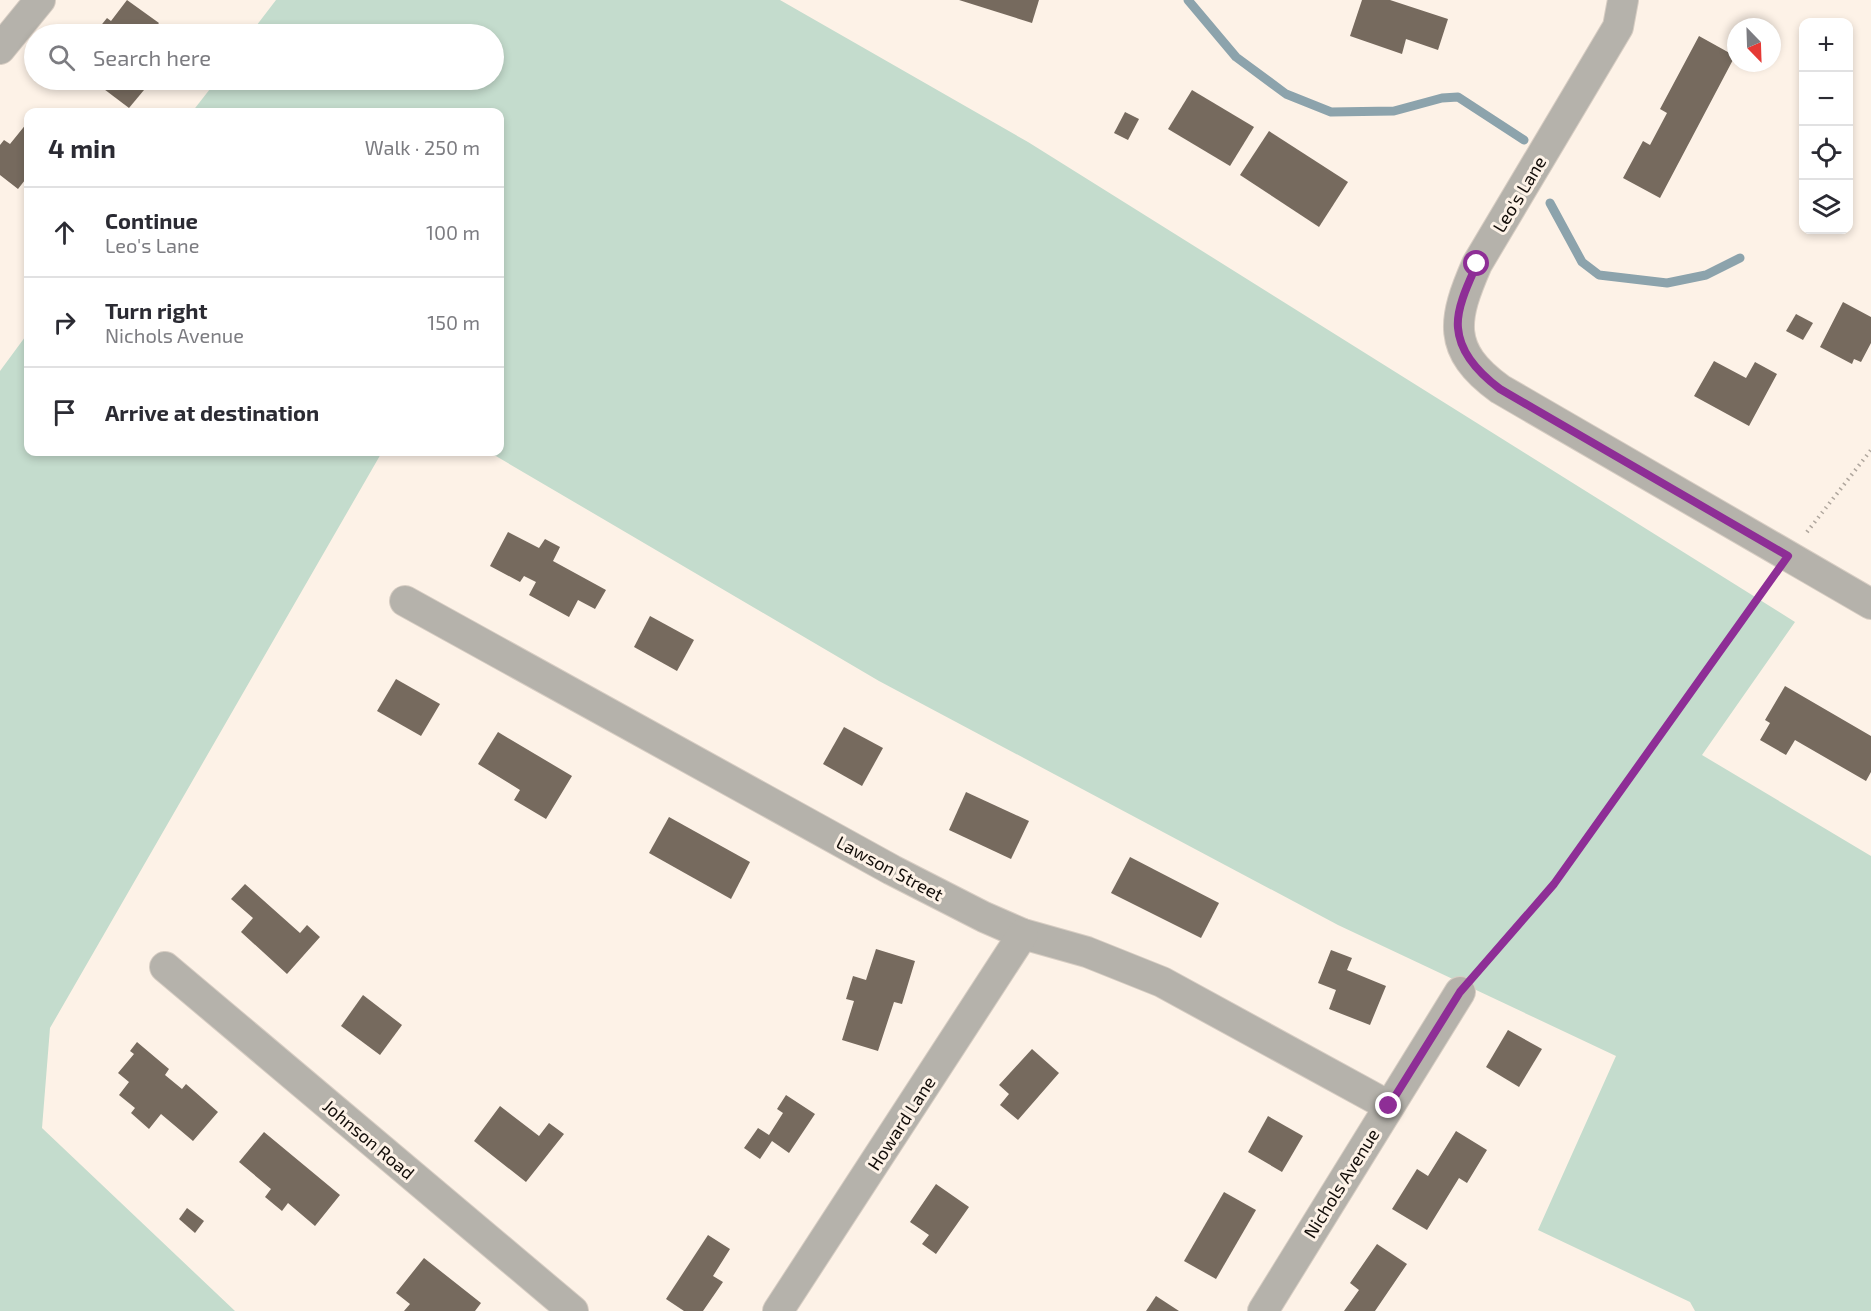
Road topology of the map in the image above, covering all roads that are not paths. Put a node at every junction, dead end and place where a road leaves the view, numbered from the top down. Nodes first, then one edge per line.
1 (40, 0) edge
2 (1623, 0) edge
3 (0, 49) edge
4 (405, 601) dead end
5 (1871, 604) edge
6 (1023, 934) junction
7 (165, 967) dead end
8 (1460, 992) road end
9 (1389, 1106) junction
10 (573, 1311) edge
11 (778, 1311) edge
12 (1263, 1311) edge

1 - 3 street
2 - 5 street, Leo's Lane
4 - 6 street, Lawson Street
6 - 9 street, Lawson Street
6 - 11 street, Howard Lane
7 - 10 street, Johnson Road
8 - 9 street, Nichols Avenue
9 - 12 street, Nichols Avenue

